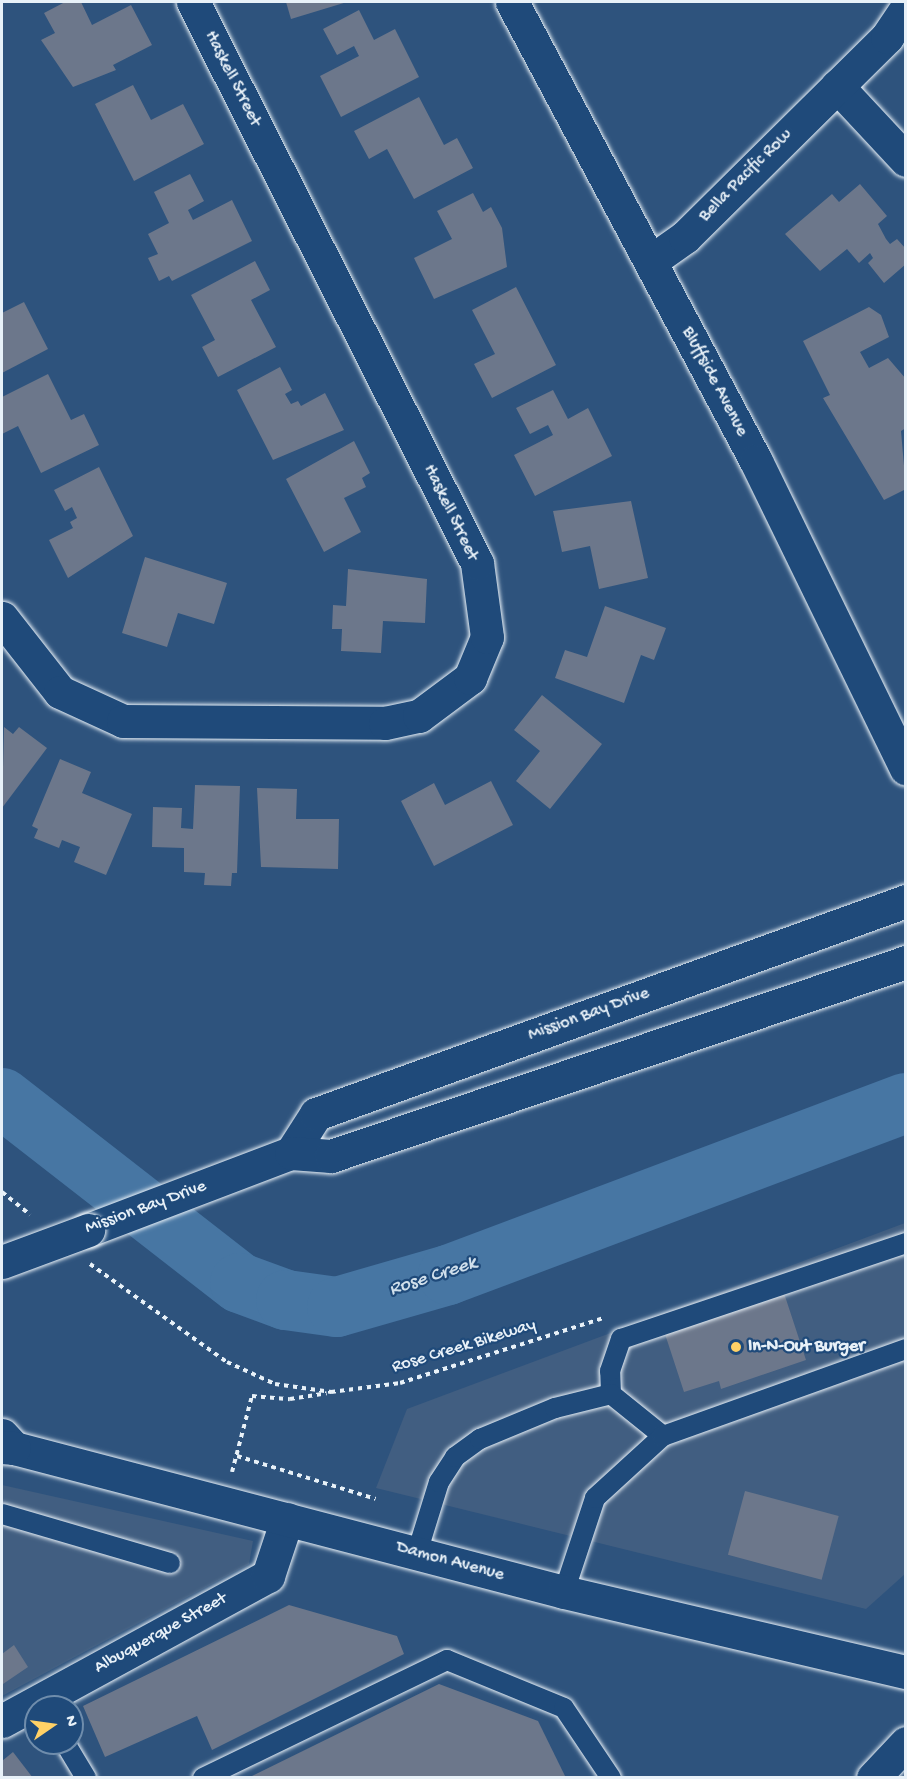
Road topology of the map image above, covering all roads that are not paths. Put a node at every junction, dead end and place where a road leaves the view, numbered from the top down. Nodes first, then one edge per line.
1 (193, 2) edge
2 (512, 2) edge
3 (906, 9) edge
4 (837, 86) junction
5 (906, 160) edge
6 (651, 261) junction
7 (6, 626) edge
8 (906, 768) edge
9 (906, 901) edge
10 (906, 962) edge
11 (291, 1153) junction
12 (906, 1243) edge
13 (2, 1262) edge
14 (906, 1349) edge
15 (611, 1394) junction
16 (663, 1436) junction
17 (6, 1444) edge
18 (2, 1514) edge
19 (287, 1519) junction
20 (417, 1553) junction
21 (170, 1563) dead end
22 (564, 1592) junction
23 (906, 1672) edge
24 (57, 1695) edge
25 (24, 1711) edge
26 (2, 1721) edge
27 (906, 1743) edge
28 (72, 1755) edge
29 (86, 1778) edge
30 (203, 1778) edge
31 (611, 1778) edge
32 (873, 1778) edge

1 - 7 main road, Haskell Street
2 - 6 main road, Bluffside Avenue
3 - 4 main road, Bella Pacific Row
4 - 5 main road
4 - 6 main road, Bella Pacific Row
6 - 8 main road, Bluffside Avenue
9 - 11 main road, Mission Bay Drive
10 - 11 main road, Mission Bay Drive
11 - 13 main road, Mission Bay Drive, bridge
12 - 15 lane
14 - 16 lane
15 - 16 lane
15 - 20 lane
16 - 22 lane
17 - 19 main road, Damon Avenue
18 - 21 lane
19 - 20 main road, Damon Avenue
19 - 24 main road, Albuquerque Street
20 - 22 main road, Damon Avenue
22 - 23 main road, Damon Avenue
25 - 26 main road, Albuquerque Street
27 - 32 main road
28 - 29 lane
30 - 31 lane

